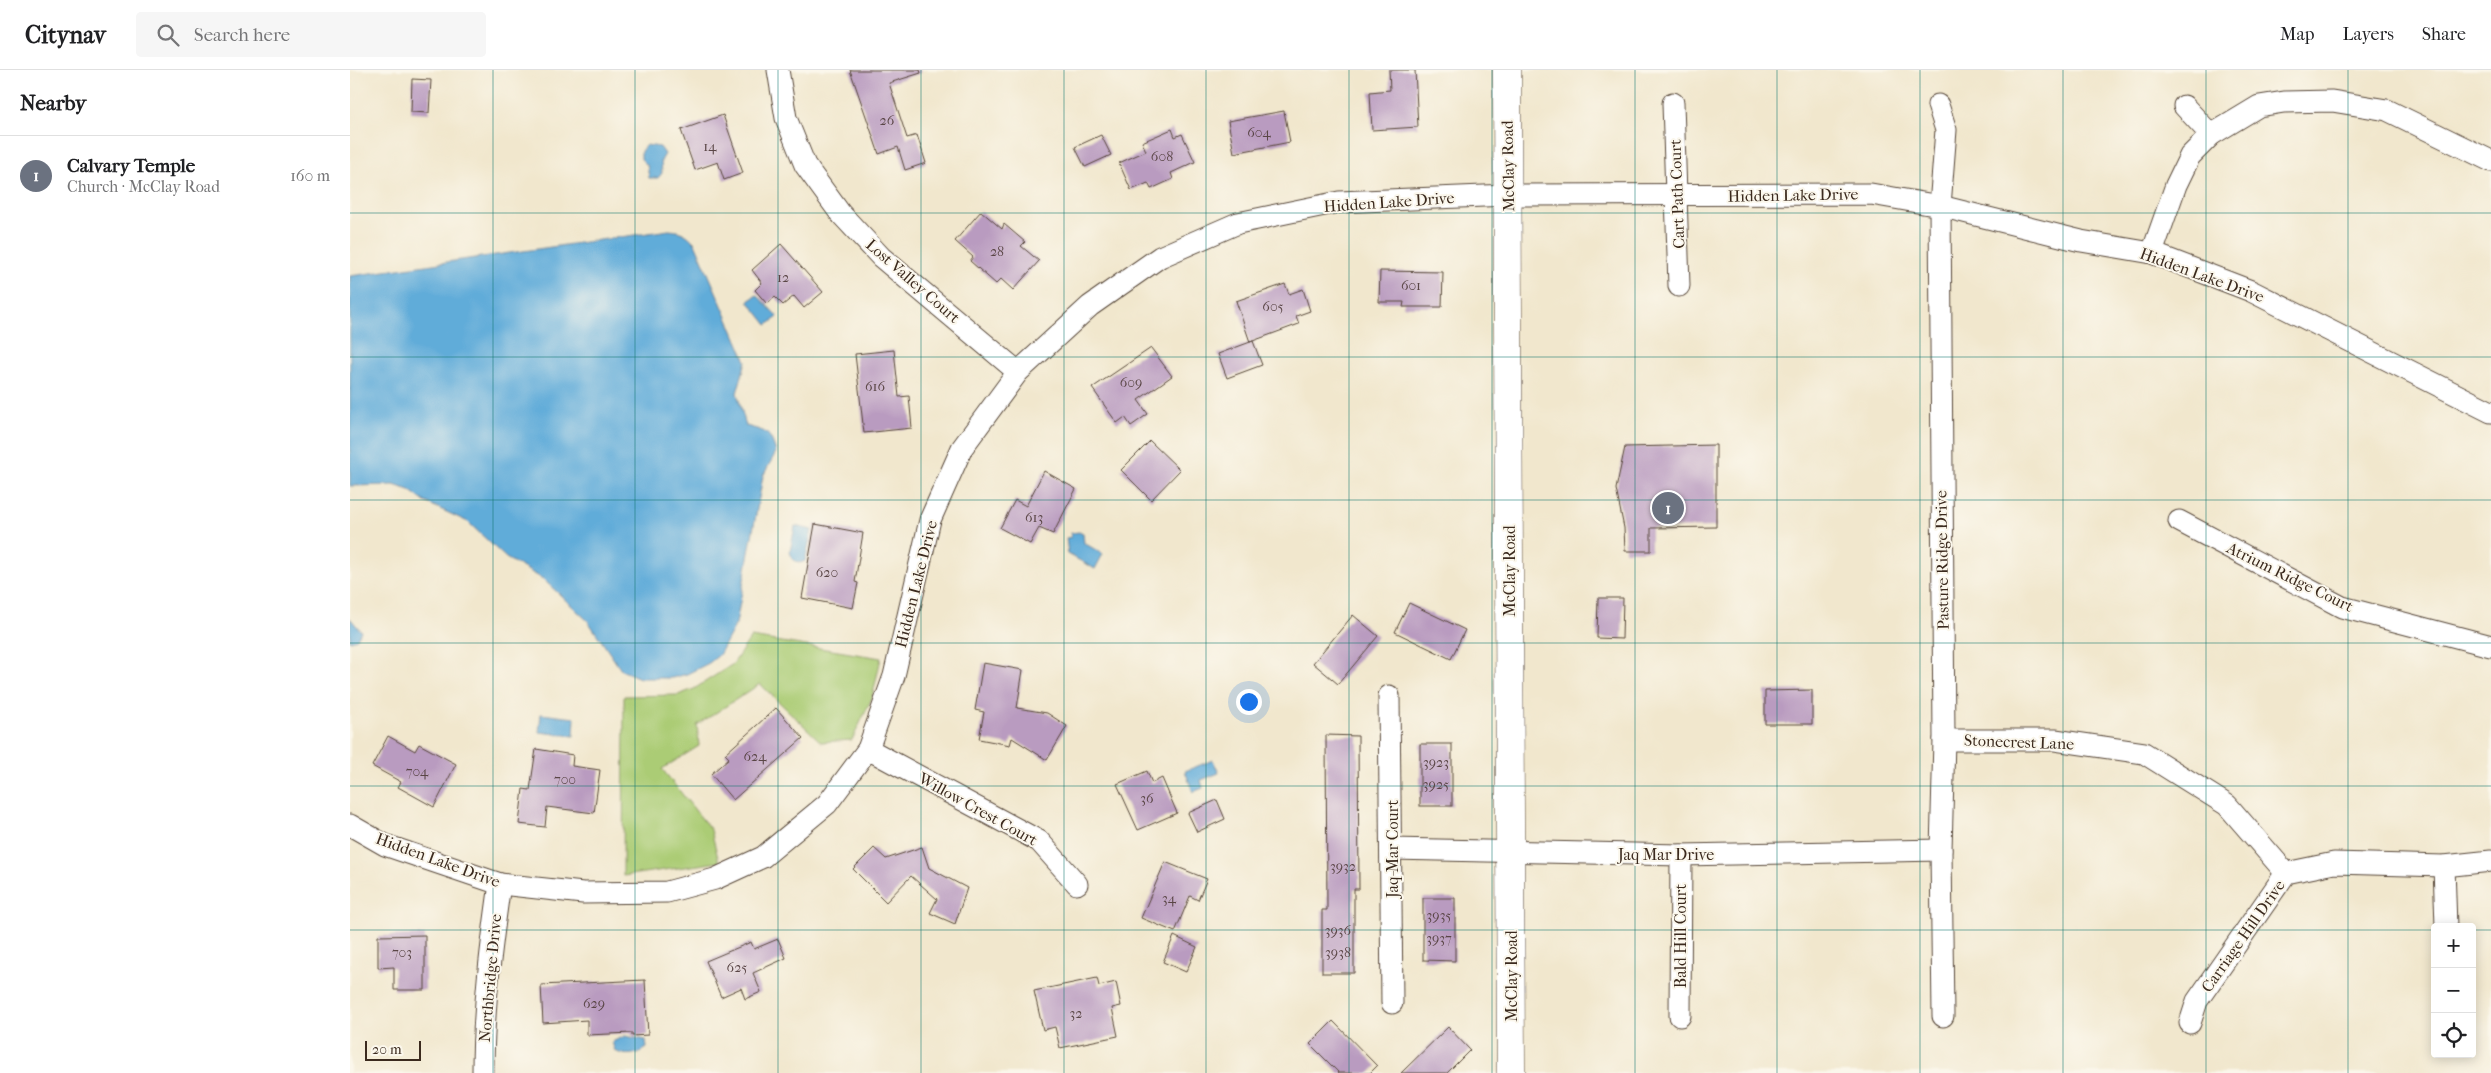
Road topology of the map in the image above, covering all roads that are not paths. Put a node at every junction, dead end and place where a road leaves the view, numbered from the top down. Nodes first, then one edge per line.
1 (778, 70) edge
2 (1507, 70) edge
3 (1673, 103) dead end
4 (1938, 105) dead end
5 (2184, 106) dead end
6 (2211, 135) junction
7 (2491, 161) edge
8 (1508, 196) junction
9 (1678, 196) junction
10 (1940, 206) junction
11 (2152, 253) junction
12 (1679, 286) dead end
13 (1018, 372) junction
14 (2491, 412) edge
15 (2179, 521) dead end
16 (2491, 646) edge
17 (1389, 696) dead end
18 (1944, 740) junction
19 (868, 749) junction
20 (350, 826) edge
21 (1392, 849) junction
22 (1941, 850) junction
23 (1510, 853) junction
24 (1681, 855) junction
25 (2491, 861) edge
26 (2444, 866) junction
27 (2286, 873) junction
28 (500, 884) junction
29 (1077, 884) dead end
30 (2446, 923) edge
31 (1392, 1003) dead end
32 (1680, 1016) dead end
33 (1943, 1016) dead end
34 (2190, 1022) dead end
35 (483, 1073) edge
36 (1511, 1073) edge

1 - 13 street, Lost Valley Court
2 - 8 main road, McClay Road
3 - 9 street, Cart Path Court
4 - 10 street, Pasture Ridge Drive
5 - 6 street
6 - 7 street
6 - 11 street
8 - 9 street, Hidden Lake Drive
8 - 13 street, Hidden Lake Drive
8 - 23 main road, McClay Road
9 - 10 street, Hidden Lake Drive
9 - 12 street, Cart Path Court
10 - 11 street, Hidden Lake Drive
10 - 18 street, Pasture Ridge Drive
11 - 14 street, Hidden Lake Drive
13 - 19 street, Hidden Lake Drive
15 - 16 street, Atrium Ridge Court
17 - 21 street, Jaq-Mar Court
18 - 22 street, Pasture Ridge Drive
18 - 27 street, Stonecrest Lane
19 - 28 street, Hidden Lake Drive
19 - 29 street, Willow Crest Court
20 - 28 street, Hidden Lake Drive
21 - 23 street, Jaq Mar Drive
21 - 31 street, Jaq-Mar Court
22 - 24 street, Jaq Mar Drive
22 - 33 street, Pasture Ridge Drive
23 - 24 street, Jaq Mar Drive
23 - 36 main road, McClay Road
24 - 32 street, Bald Hill Court
25 - 26 street, Carriage Hill Drive
26 - 27 street, Carriage Hill Drive
26 - 30 street
27 - 34 street, Carriage Hill Drive
28 - 35 street, Northbridge Drive

